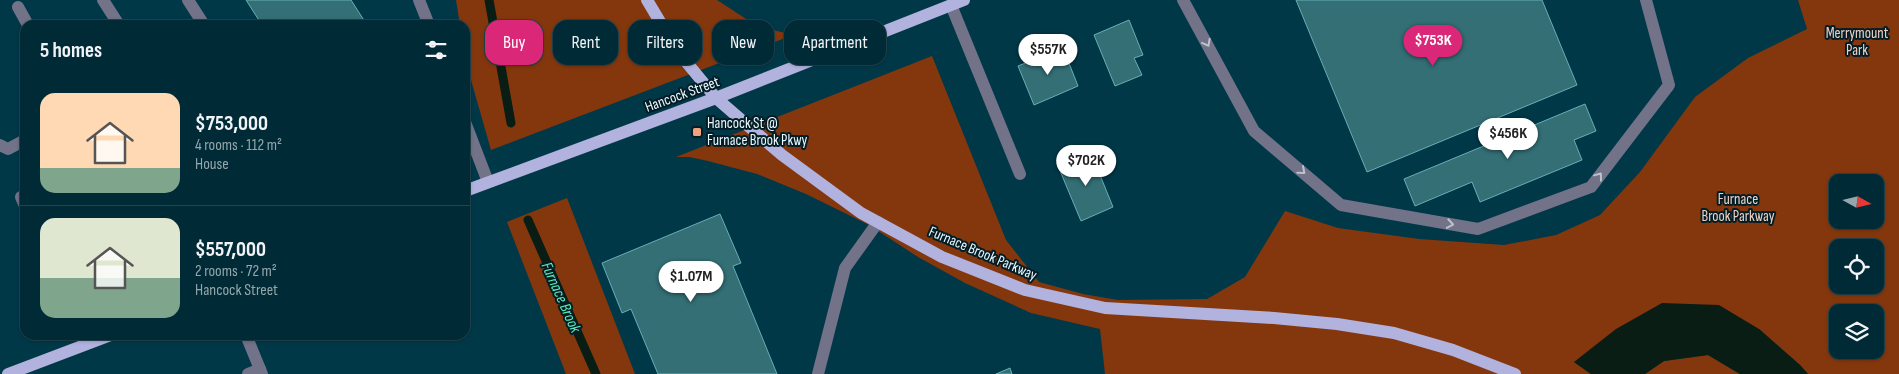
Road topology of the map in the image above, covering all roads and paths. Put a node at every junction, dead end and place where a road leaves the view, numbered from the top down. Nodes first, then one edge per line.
1 (103, 0) edge
2 (188, 0) edge
3 (419, 0) edge
4 (646, 0) edge
5 (964, 0) edge
6 (1183, 0) edge
7 (1646, 0) edge
8 (951, 5) junction
9 (18, 7) dead end
10 (25, 20) edge
11 (116, 20) edge
12 (201, 20) edge
13 (426, 20) edge
14 (716, 98) junction
15 (470, 135) edge
16 (20, 142) edge
17 (0, 145) edge
18 (1020, 174) dead end
19 (488, 182) junction
20 (470, 189) edge
21 (878, 222) junction
22 (87, 340) edge
23 (247, 340) edge
24 (257, 372) edge
25 (8, 374) edge
26 (818, 374) edge
27 (1515, 374) edge

1 - 11 street
2 - 12 street
3 - 13 street
4 - 14 main road, Furnace Brook Parkway
5 - 8 main road, Hancock Street
6 -> 7 street
8 - 14 main road, Hancock Street
8 - 18 street
9 - 10 street
14 - 19 main road, Hancock Street
14 - 21 main road, Furnace Brook Parkway
15 - 19 street
16 - 17 street
19 - 20 main road, Hancock Street
21 - 26 street
21 - 27 main road, Furnace Brook Parkway
22 - 25 main road
23 - 24 street

